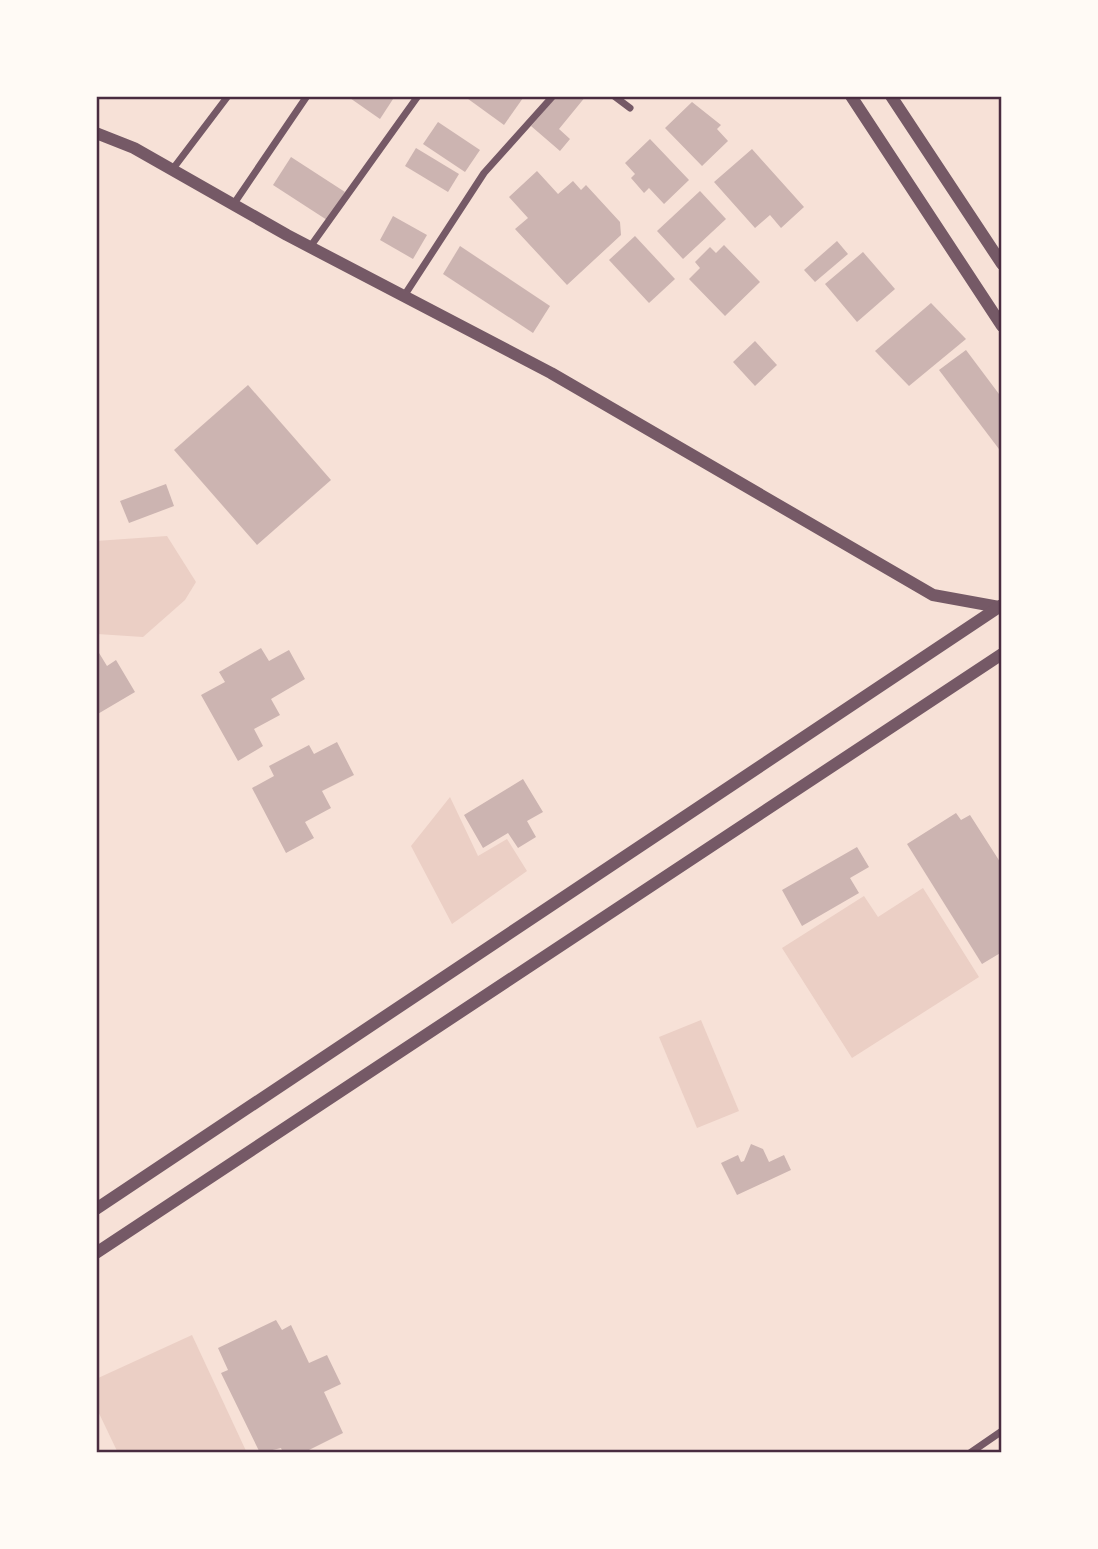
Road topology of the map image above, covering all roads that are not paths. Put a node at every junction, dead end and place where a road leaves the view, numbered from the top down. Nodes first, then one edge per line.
1 (228, 96) edge
2 (307, 96) edge
3 (418, 96) edge
4 (552, 96) edge
5 (614, 96) edge
6 (851, 96) edge
7 (891, 96) edge
8 (630, 108) dead end
9 (96, 133) edge
10 (172, 170) junction
11 (233, 205) junction
12 (310, 247) junction
13 (1002, 264) edge
14 (404, 296) junction
15 (1002, 326) edge
16 (1000, 606) edge
17 (1002, 654) edge
18 (96, 1209) edge
19 (96, 1253) edge
20 (1002, 1431) edge
21 (970, 1453) edge

1 - 10 street
2 - 11 street
3 - 12 street
4 - 14 street
5 - 8 street
6 - 15 street
7 - 13 street
9 - 10 street
10 - 11 street
11 - 12 street
12 - 14 street
14 - 16 street
16 - 18 street
17 - 19 street
20 - 21 street

